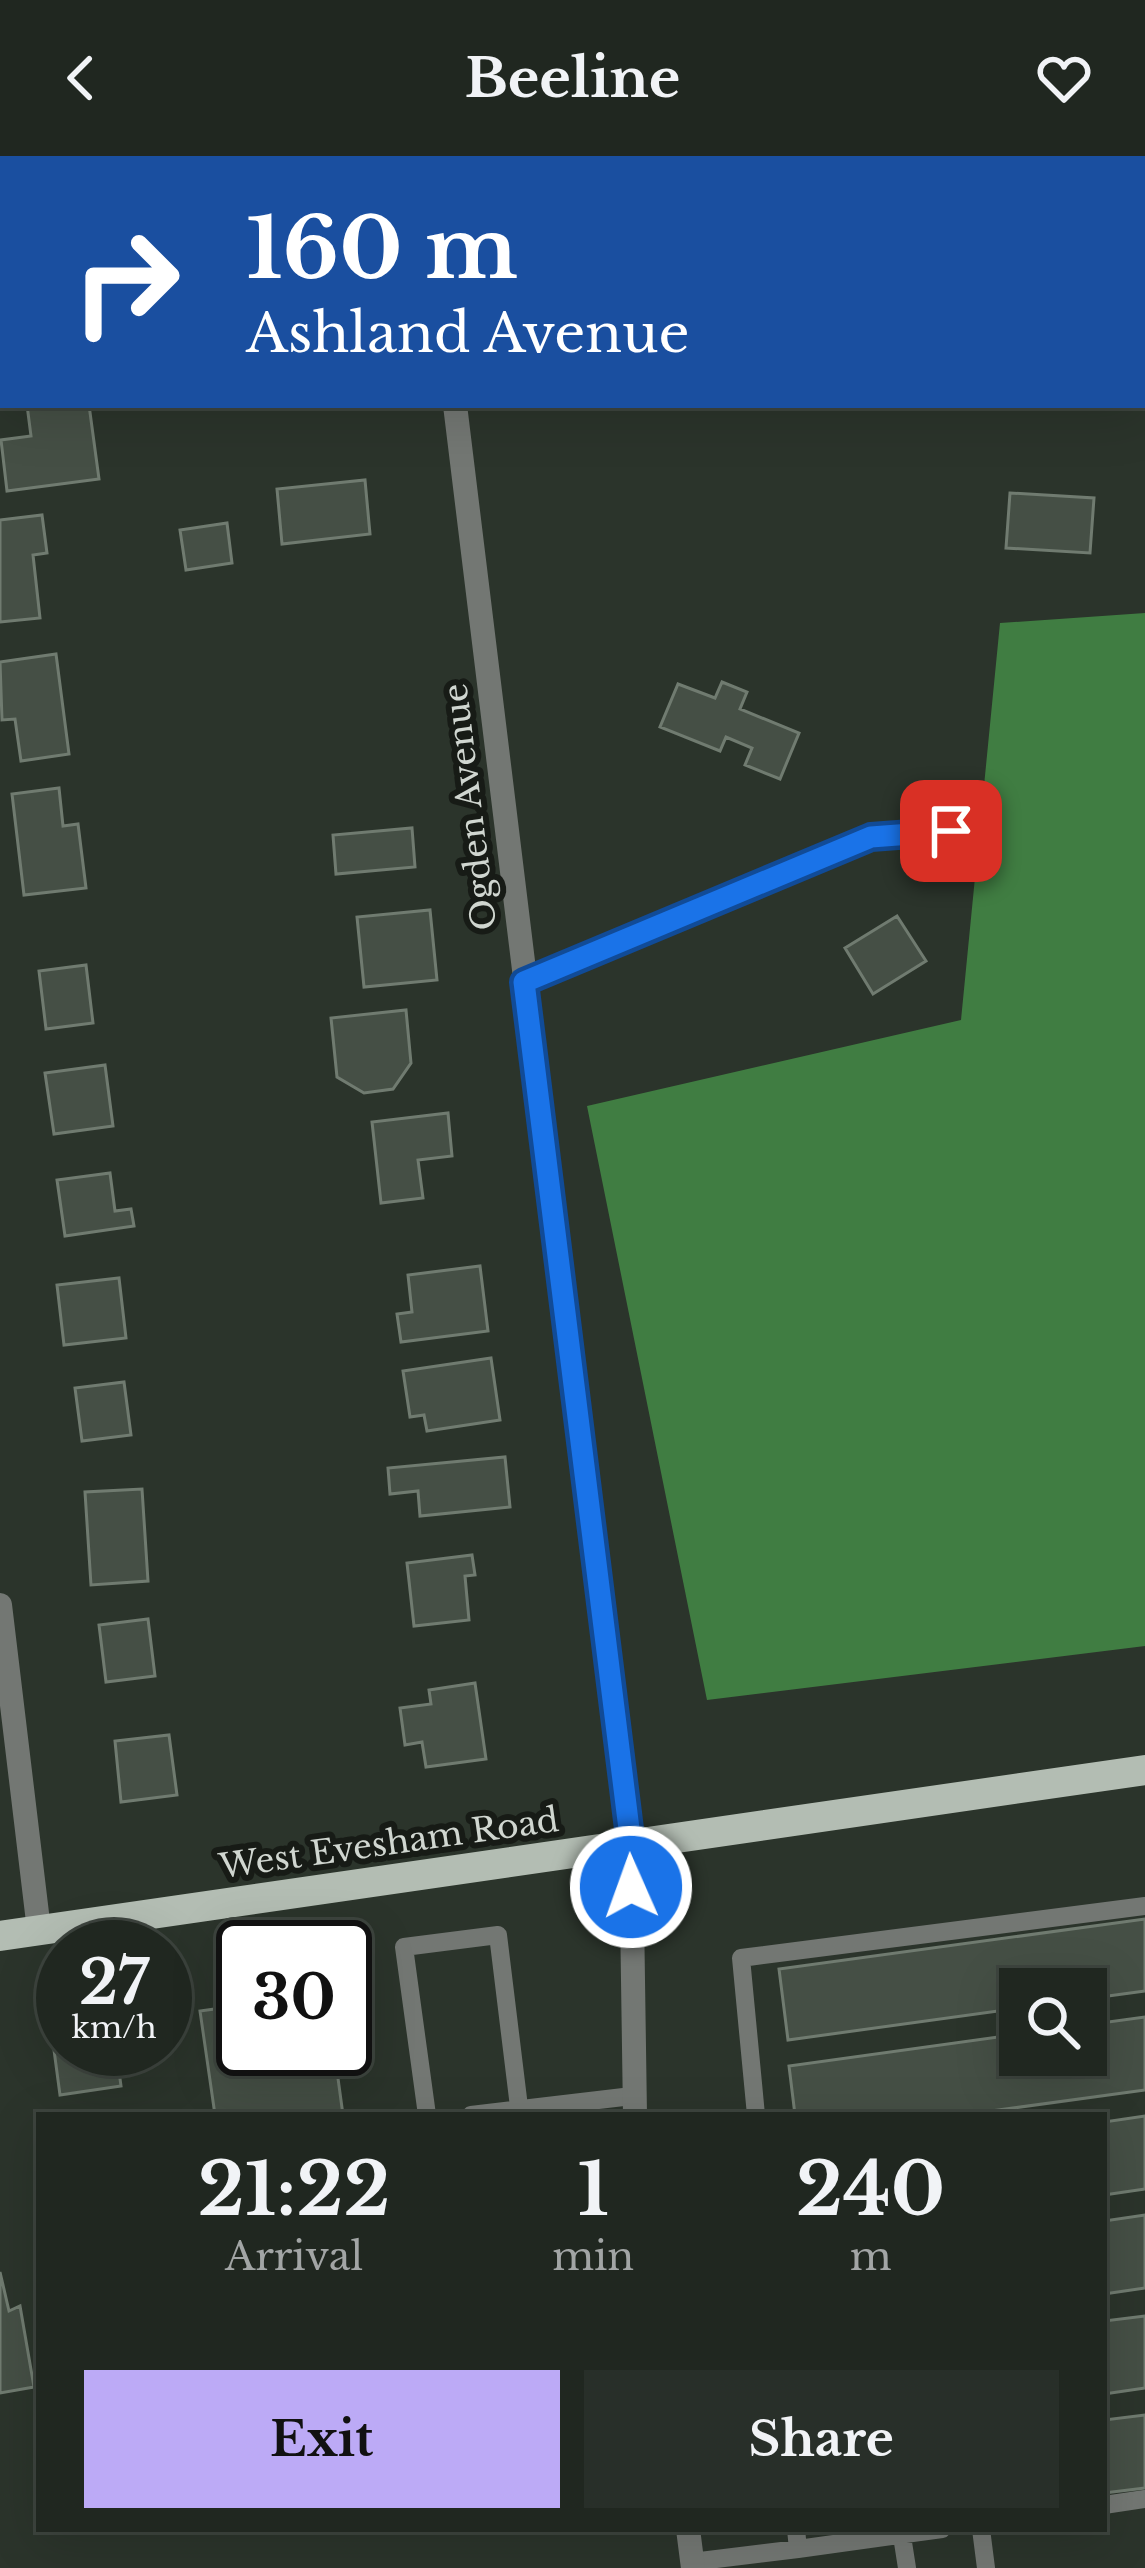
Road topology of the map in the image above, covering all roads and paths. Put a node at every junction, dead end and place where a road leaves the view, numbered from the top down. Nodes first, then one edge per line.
1 (455, 408) edge
2 (951, 831) dead end
3 (524, 982) junction
4 (0, 1605) edge
5 (1145, 1770) edge
6 (631, 1845) junction
7 (1145, 1906) edge
8 (38, 1920) edge
9 (109, 1920) edge
10 (36, 1930) edge
11 (0, 1936) edge
12 (634, 2105) edge
13 (427, 2112) edge
14 (520, 2112) edge
15 (756, 2112) edge
16 (1145, 2499) edge
17 (1107, 2505) edge
18 (688, 2532) edge
19 (925, 2532) edge
20 (981, 2532) edge
21 (902, 2536) junction
22 (797, 2539) edge
23 (693, 2565) edge
24 (907, 2568) edge
25 (986, 2568) edge

1 - 3 street, Ogden Avenue
2 - 3 street
3 - 6 street, Ogden Avenue
4 - 8 street
5 - 6 main road, West Evesham Road
6 - 9 main road, West Evesham Road
6 - 12 street, Ogden Avenue
7 - 15 lane
10 - 11 main road, West Evesham Road
12 - 14 lane
13 - 14 lane
16 - 17 lane
18 - 23 street
19 - 21 lane
20 - 25 lane
21 - 22 lane
21 - 24 lane
22 - 23 lane

